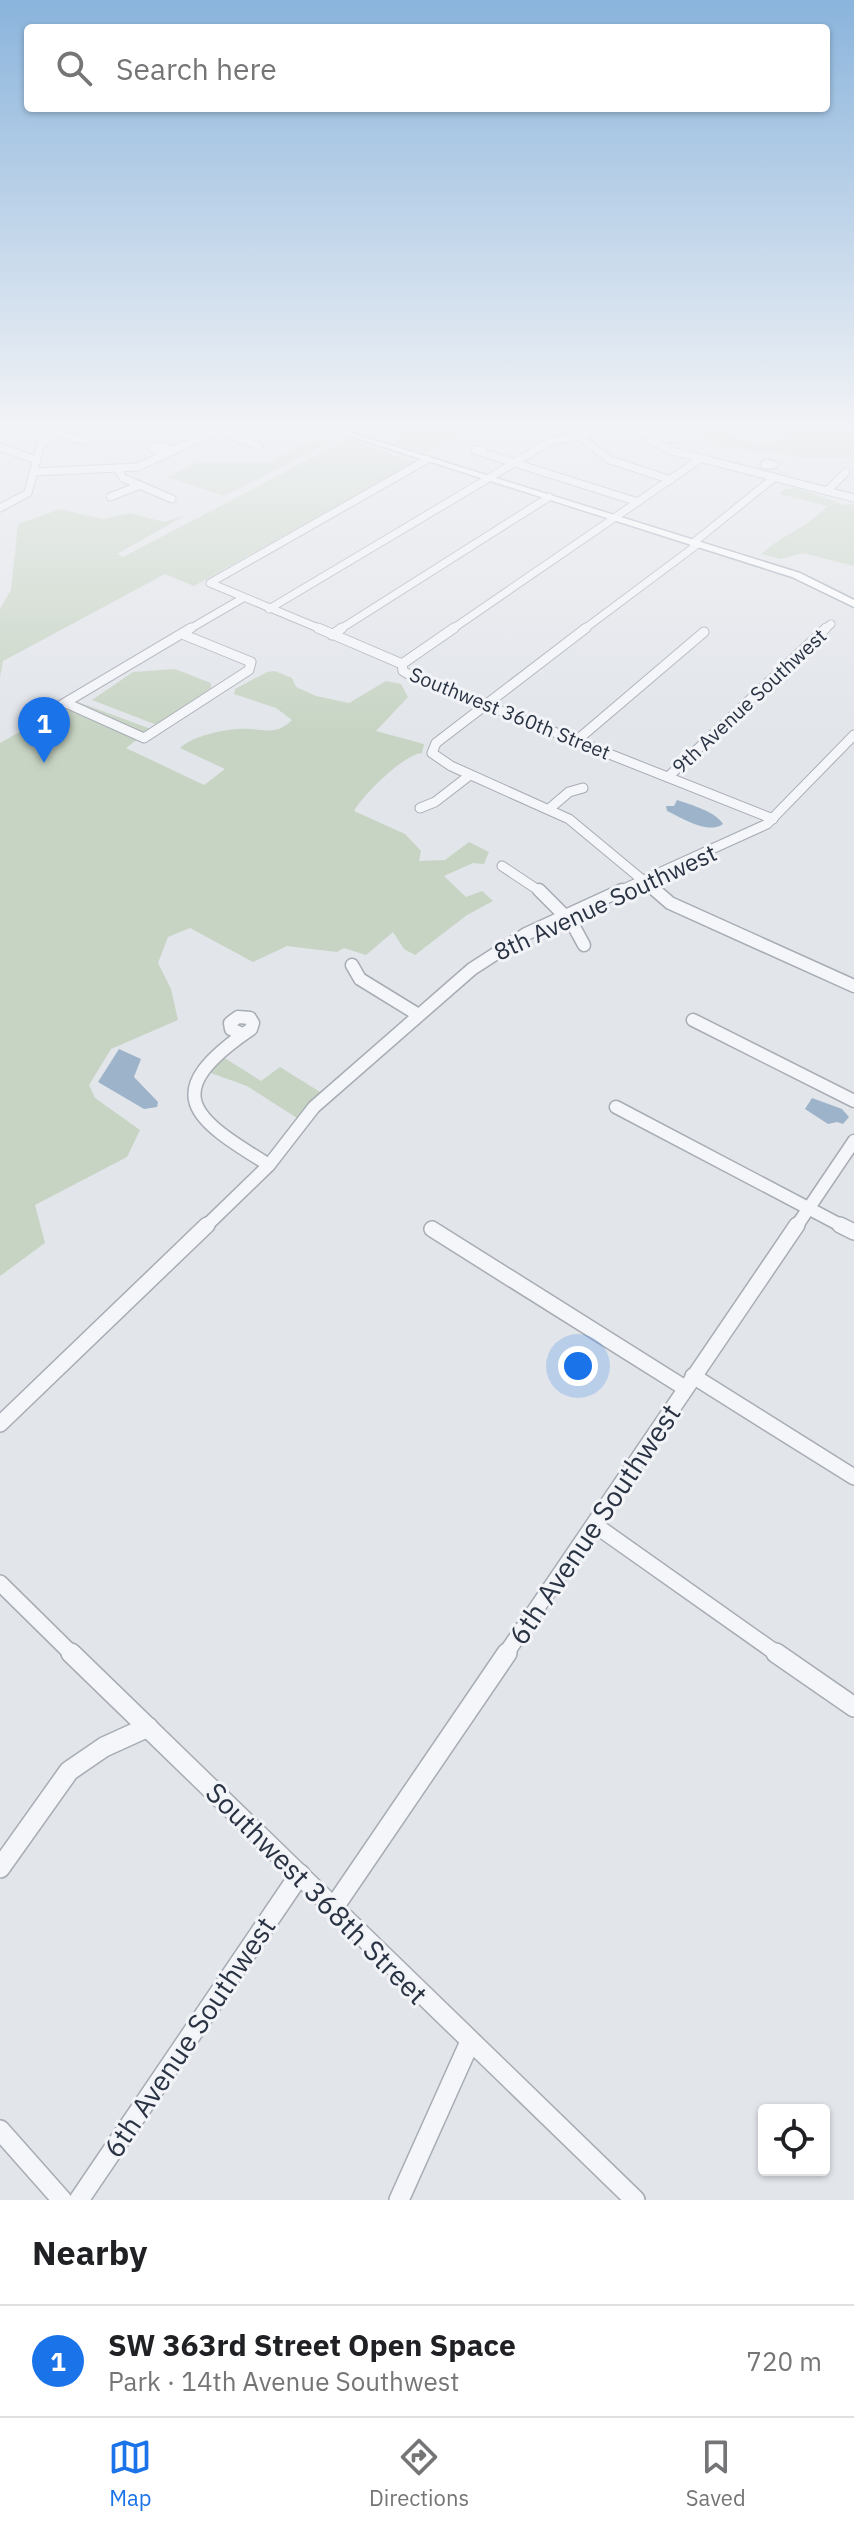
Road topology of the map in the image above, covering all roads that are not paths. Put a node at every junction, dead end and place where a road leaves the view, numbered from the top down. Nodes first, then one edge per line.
1 (307, 528) edge
2 (406, 528) edge
3 (501, 528) edge
4 (601, 528) edge
5 (646, 528) edge
6 (714, 528) edge
7 (696, 543) junction
8 (243, 598) junction
9 (854, 604) edge
10 (269, 609) junction
11 (831, 624) dead end
12 (704, 632) dead end
13 (182, 634) junction
14 (332, 635) junction
15 (402, 664) junction
16 (66, 703) junction
17 (484, 705) junction
18 (36, 720) dead end
19 (853, 739) edge
20 (576, 741) junction
21 (470, 775) junction
22 (668, 777) junction
23 (583, 788) dead end
24 (420, 808) dead end
25 (549, 809) junction
26 (773, 819) junction
27 (502, 866) dead end
28 (641, 882) junction
29 (565, 915) junction
30 (584, 945) dead end
31 (352, 965) dead end
32 (854, 986) edge
33 (417, 1014) junction
34 (693, 1020) dead end
35 (240, 1033) dead end
36 (854, 1101) edge
37 (616, 1107) dead end
38 (854, 1141) edge
39 (269, 1165) junction
40 (808, 1207) junction
41 (432, 1229) dead end
42 (854, 1232) edge
43 (689, 1382) junction
44 (0, 1424) edge
45 (854, 1477) edge
46 (595, 1525) junction
47 (0, 1583) edge
48 (854, 1707) edge
49 (148, 1727) junction
50 (0, 1868) edge
51 (300, 1874) junction
52 (334, 1907) junction
53 (469, 2044) junction
54 (0, 2130) edge
55 (62, 2200) edge
56 (79, 2200) edge
57 (399, 2200) edge
58 (635, 2200) edge

1 - 8 street, Southwest 360th Street
2 - 10 street
3 - 14 street
4 - 15 street
5 - 7 main road
6 - 7 street
7 - 9 main road
7 - 17 street
8 - 10 street, Southwest 360th Street
8 - 13 street
10 - 14 street, Southwest 360th Street
11 - 22 street, 9th Avenue Southwest
12 - 20 street
13 - 16 street
13 - 16 street
14 - 15 street, Southwest 360th Street
15 - 17 street, Southwest 360th Street
16 - 18 street
17 - 20 street, Southwest 360th Street
17 - 21 street
19 - 26 street, 8th Avenue Southwest
20 - 22 street, Southwest 360th Street
21 - 24 street
21 - 25 street
22 - 26 street, Southwest 360th Street
23 - 25 street
25 - 28 street
26 - 28 street, 8th Avenue Southwest
27 - 29 street
28 - 29 street, 8th Avenue Southwest
28 - 32 street
29 - 30 street
29 - 33 street, 8th Avenue Southwest
31 - 33 street
33 - 39 street, 8th Avenue Southwest
34 - 36 street
35 - 39 street
37 - 40 street
38 - 40 street, 6th Avenue Southwest
39 - 44 street, 8th Avenue Southwest
40 - 42 street
40 - 43 street, 6th Avenue Southwest
41 - 43 street
43 - 45 street
43 - 46 street, 6th Avenue Southwest
46 - 48 street
46 - 52 street, 6th Avenue Southwest
47 - 49 street, Southwest 368th Street
49 - 50 street
49 - 51 street, Southwest 368th Street
51 - 52 street, Southwest 368th Street
51 - 56 street, 6th Avenue Southwest
52 - 53 street, Southwest 368th Street
53 - 57 street
53 - 58 street, Southwest 368th Street
54 - 55 street

